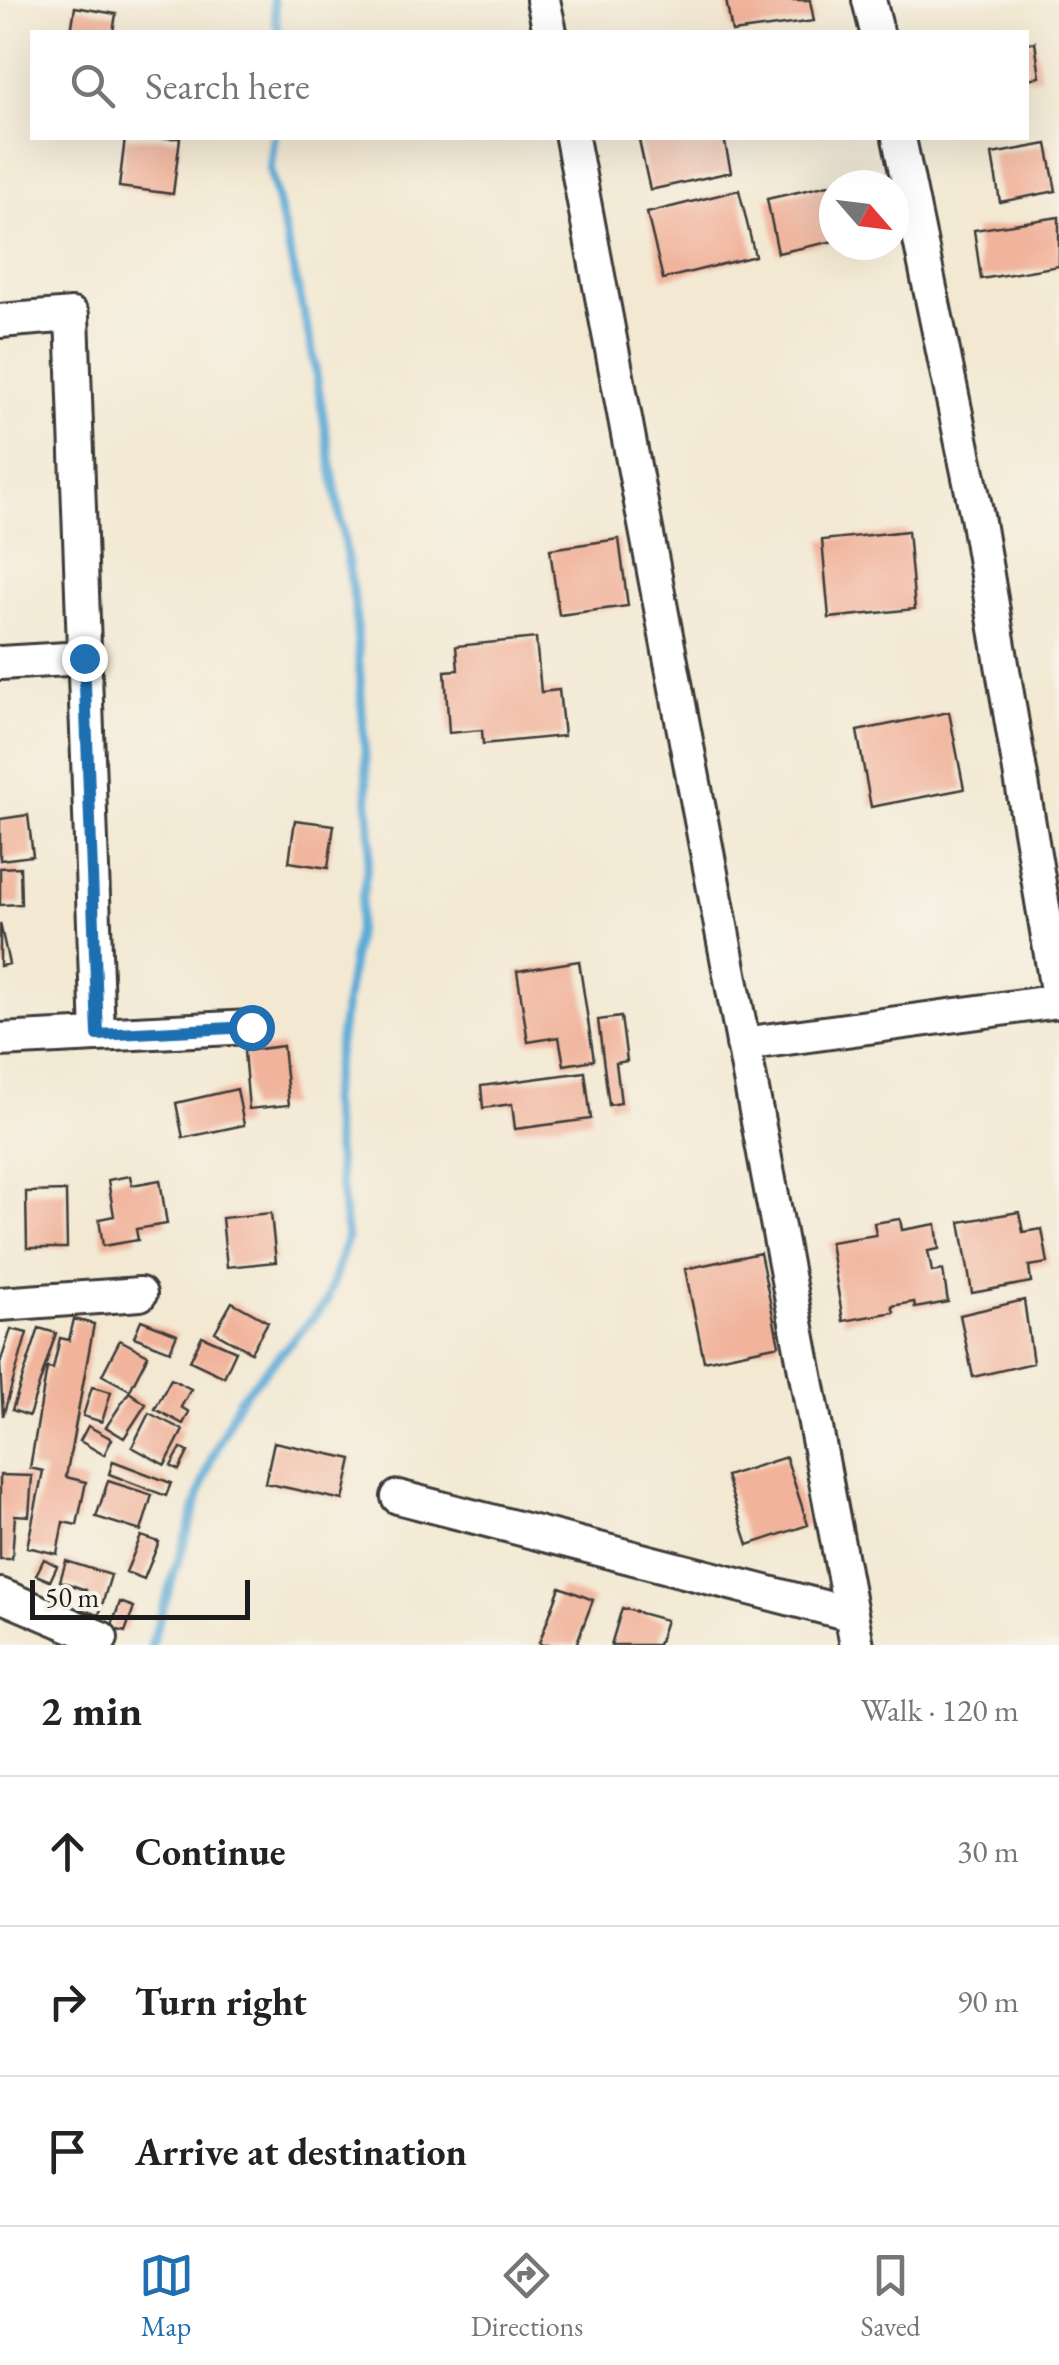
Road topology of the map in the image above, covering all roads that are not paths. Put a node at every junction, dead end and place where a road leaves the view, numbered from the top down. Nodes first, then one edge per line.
1 (544, 0) edge
2 (869, 0) edge
3 (550, 30) edge
4 (876, 30) edge
5 (572, 140) edge
6 (899, 140) edge
7 (0, 321) edge
8 (84, 658) junction
9 (0, 663) edge
10 (1059, 1002) edge
11 (251, 1027) dead end
12 (98, 1035) junction
13 (0, 1040) edge
14 (743, 1044) junction
15 (140, 1294) dead end
16 (0, 1304) edge
17 (398, 1497) dead end
18 (0, 1595) edge
19 (853, 1630) edge
20 (101, 1638) dead end

1 - 3 street
2 - 4 street
5 - 14 street
6 - 10 street
7 - 8 street
8 - 9 street
8 - 12 street
10 - 14 street
11 - 12 street
12 - 13 street
14 - 19 street
15 - 16 street
17 - 19 street
18 - 20 street

